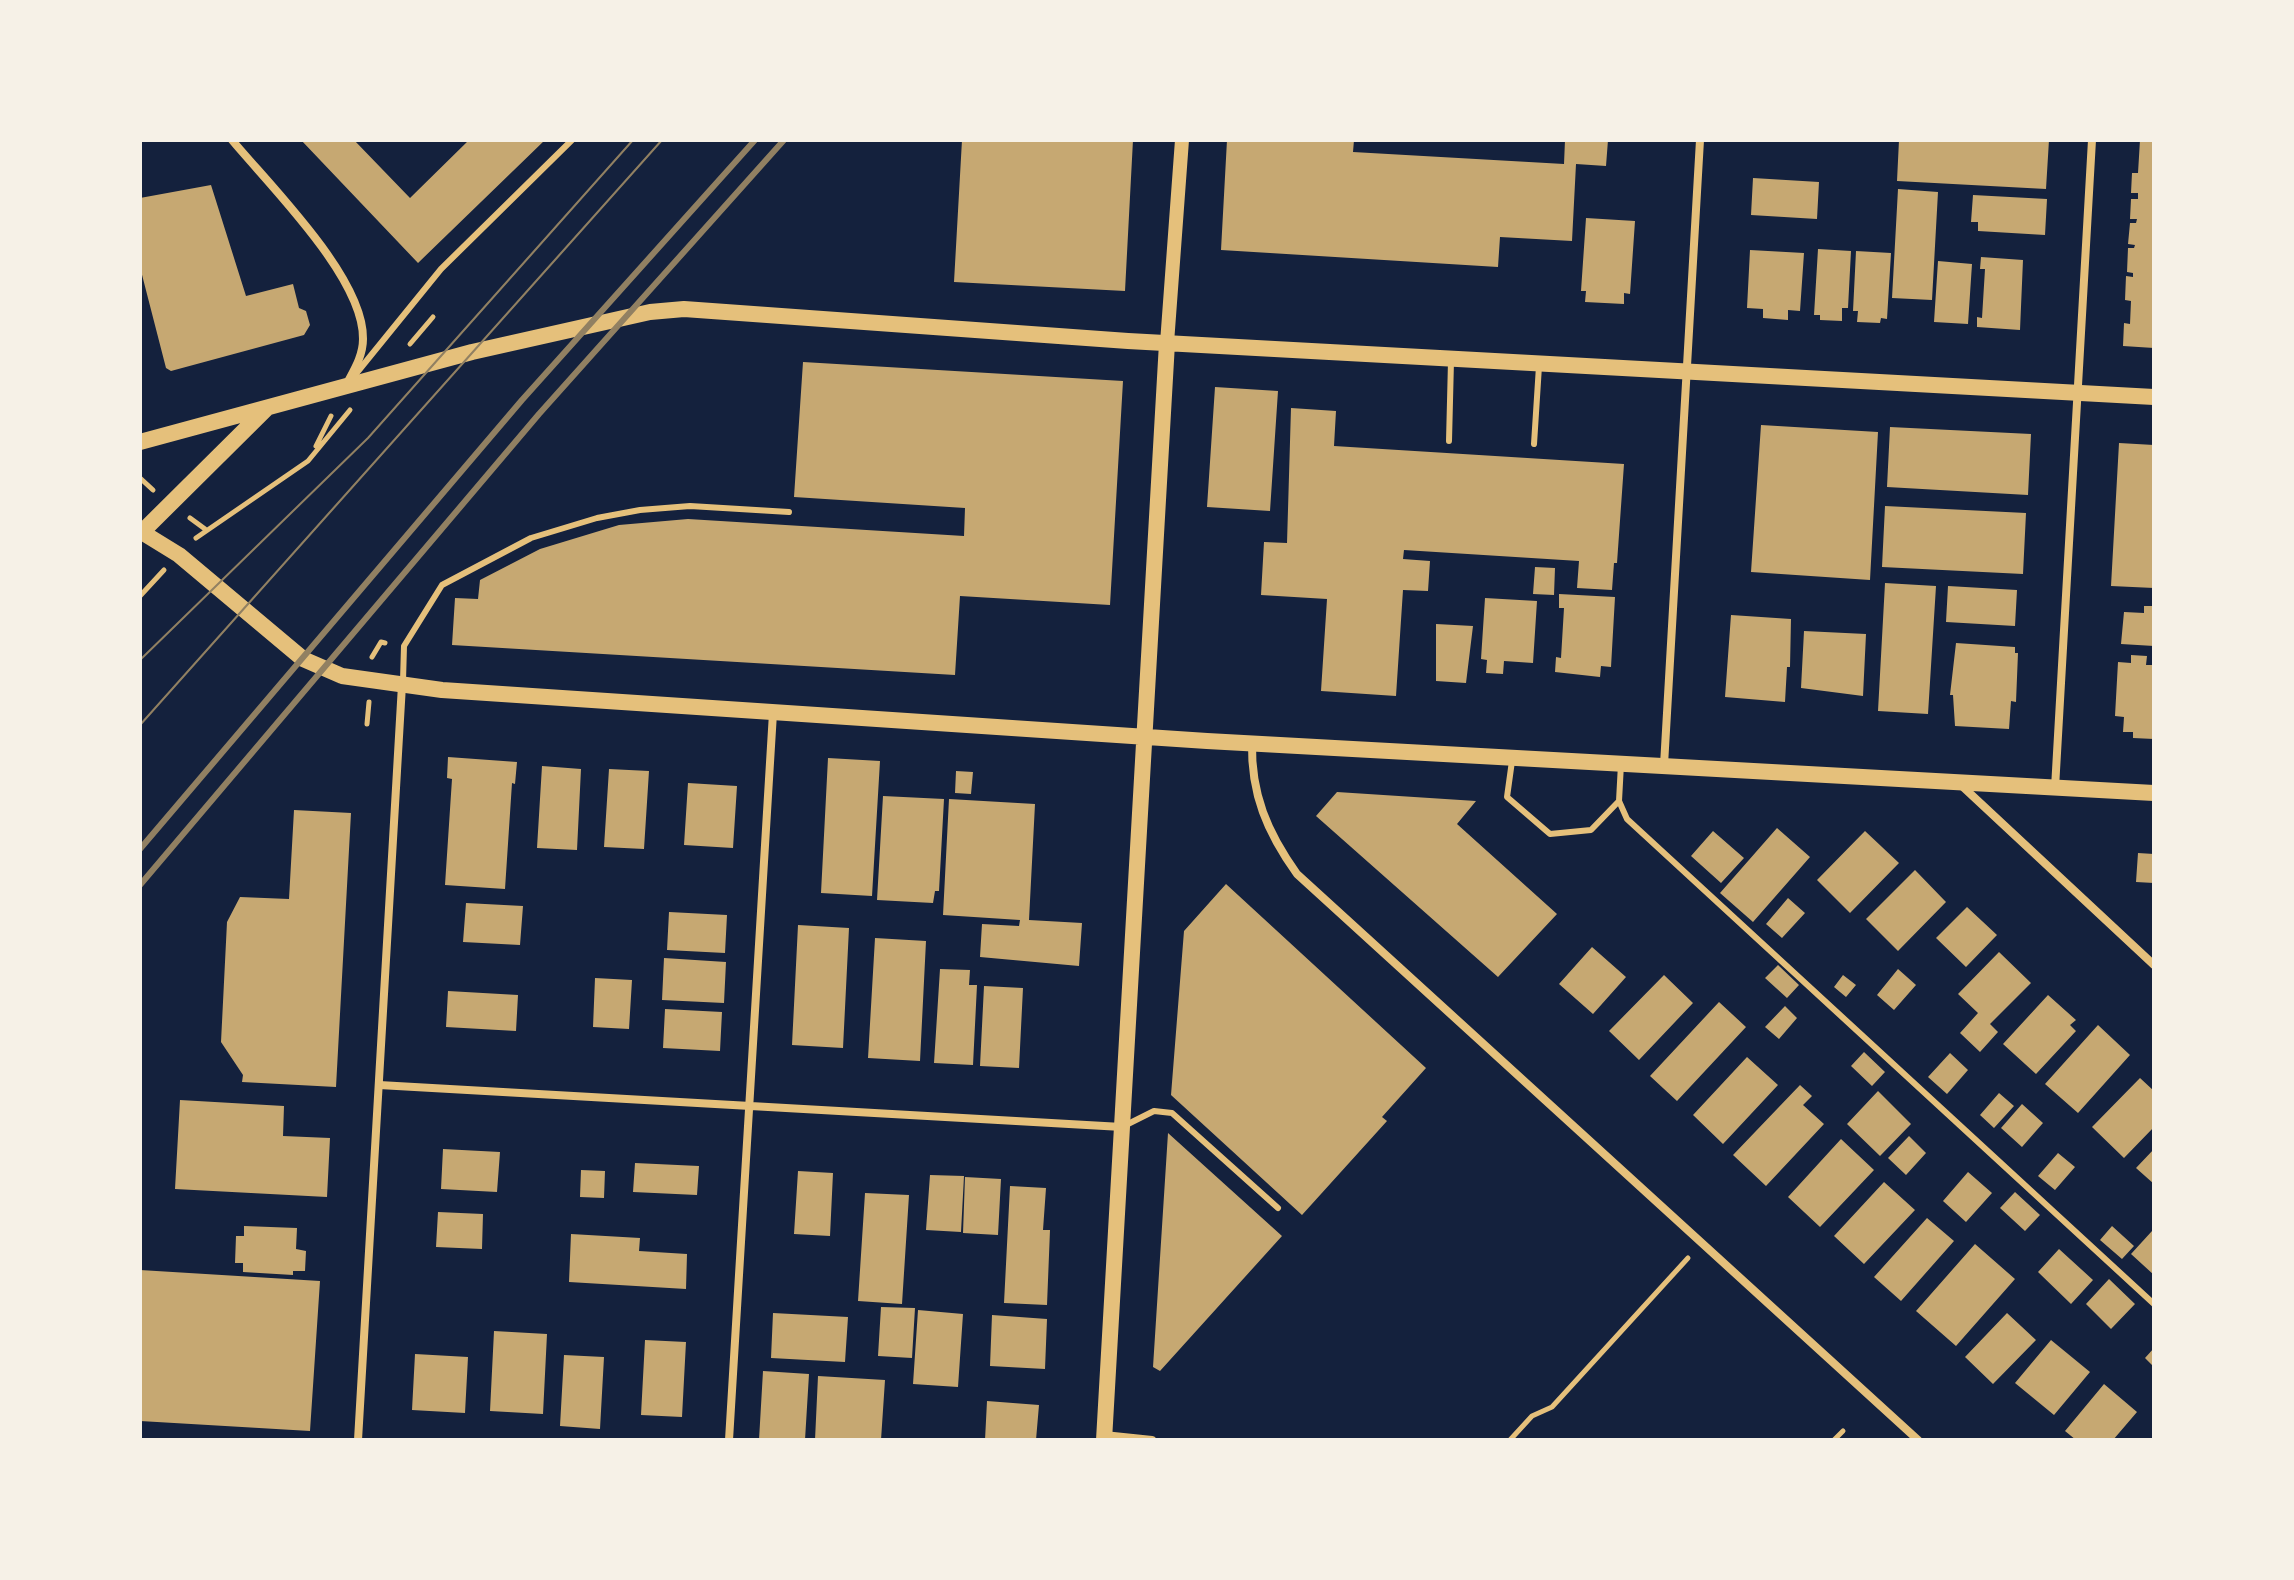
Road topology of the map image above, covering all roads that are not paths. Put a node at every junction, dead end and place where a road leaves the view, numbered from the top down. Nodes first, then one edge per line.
1 (232, 140) edge
2 (572, 140) edge
3 (1182, 140) edge
4 (1700, 140) edge
5 (2092, 140) edge
6 (1167, 343) junction
7 (1451, 358) junction
8 (1539, 362) junction
9 (1688, 370) junction
10 (345, 387) junction
11 (2077, 393) junction
12 (2154, 397) edge
13 (268, 407) junction
14 (1449, 441) dead end
15 (140, 442) edge
16 (1534, 444) dead end
17 (789, 512) dead end
18 (141, 532) edge
19 (402, 685) junction
20 (773, 713) junction
21 (1144, 736) junction
22 (1252, 743) junction
23 (1513, 757) junction
24 (1621, 763) junction
25 (1664, 765) junction
26 (1958, 783) junction
27 (2055, 788) junction
28 (2154, 793) edge
29 (1619, 801) junction
30 (2154, 965) edge
31 (379, 1085) junction
32 (748, 1106) junction
33 (1122, 1127) junction
34 (1278, 1208) dead end
35 (2154, 1304) edge
36 (1104, 1437) edge
37 (358, 1440) edge
38 (729, 1440) edge
39 (1152, 1440) edge
40 (1918, 1440) edge

1 - 10 street
2 - 10 lane
3 - 6 street
4 - 9 street
5 - 11 street
6 - 7 main road
6 - 10 main road
6 - 21 main road
7 - 8 main road
7 - 14 lane
8 - 9 main road
8 - 16 lane
9 - 11 main road
9 - 25 street
10 - 13 main road
11 - 12 main road
11 - 27 street
13 - 15 main road
13 - 18 main road
17 - 19 lane
18 - 19 main road
19 - 20 main road
19 - 31 street
20 - 21 main road
20 - 32 street
21 - 22 main road
21 - 33 main road
22 - 23 main road
22 - 40 street
23 - 24 main road
23 - 29 lane
24 - 25 main road
24 - 29 lane
25 - 26 main road
26 - 27 main road
26 - 30 street
27 - 28 main road
29 - 35 lane
31 - 32 street
31 - 37 street
32 - 33 street
32 - 38 street
33 - 34 lane
33 - 36 main road
36 - 39 street

